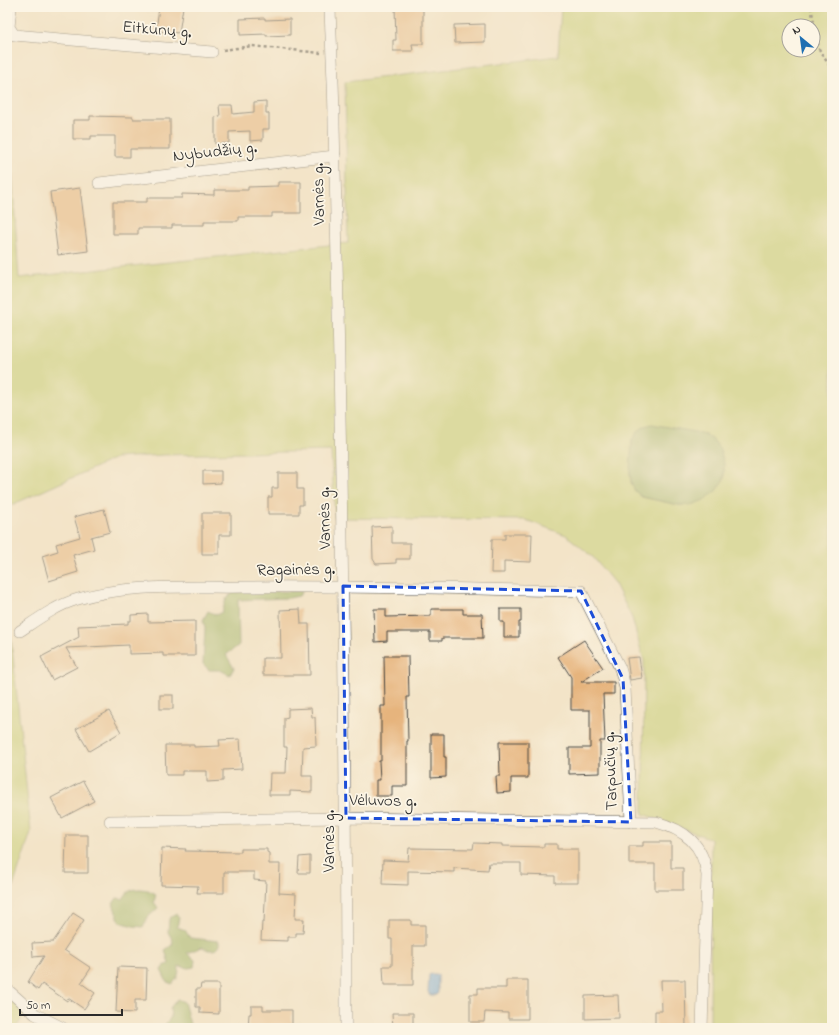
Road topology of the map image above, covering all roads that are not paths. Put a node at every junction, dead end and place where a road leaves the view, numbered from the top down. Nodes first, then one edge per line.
1 (11, 7) edge
2 (330, 7) edge
3 (212, 52) road end
4 (335, 156) junction
5 (99, 183) dead end
6 (343, 586) junction
7 (581, 591) joint
8 (20, 631) dead end
9 (346, 818) junction
10 (110, 821) dead end
11 (630, 822) junction
12 (9, 991) dead end
13 (63, 1028) edge
14 (346, 1028) edge
15 (702, 1028) edge

1 - 3 street, Eitkūnų g.
2 - 4 street, Varnės g.
4 - 5 street, Nybudžių g.
4 - 6 street, Varnės g.
6 - 7 street, Ragainės g.
6 - 8 street, Ragainės g.
6 - 9 street, Varnės g.
7 - 11 street, Tarpučių g.
9 - 10 street, Vėluvos g.
9 - 11 street, Vėluvos g.
9 - 14 street, Varnės g.
11 - 15 street, Tarpučių g.
12 - 13 street

